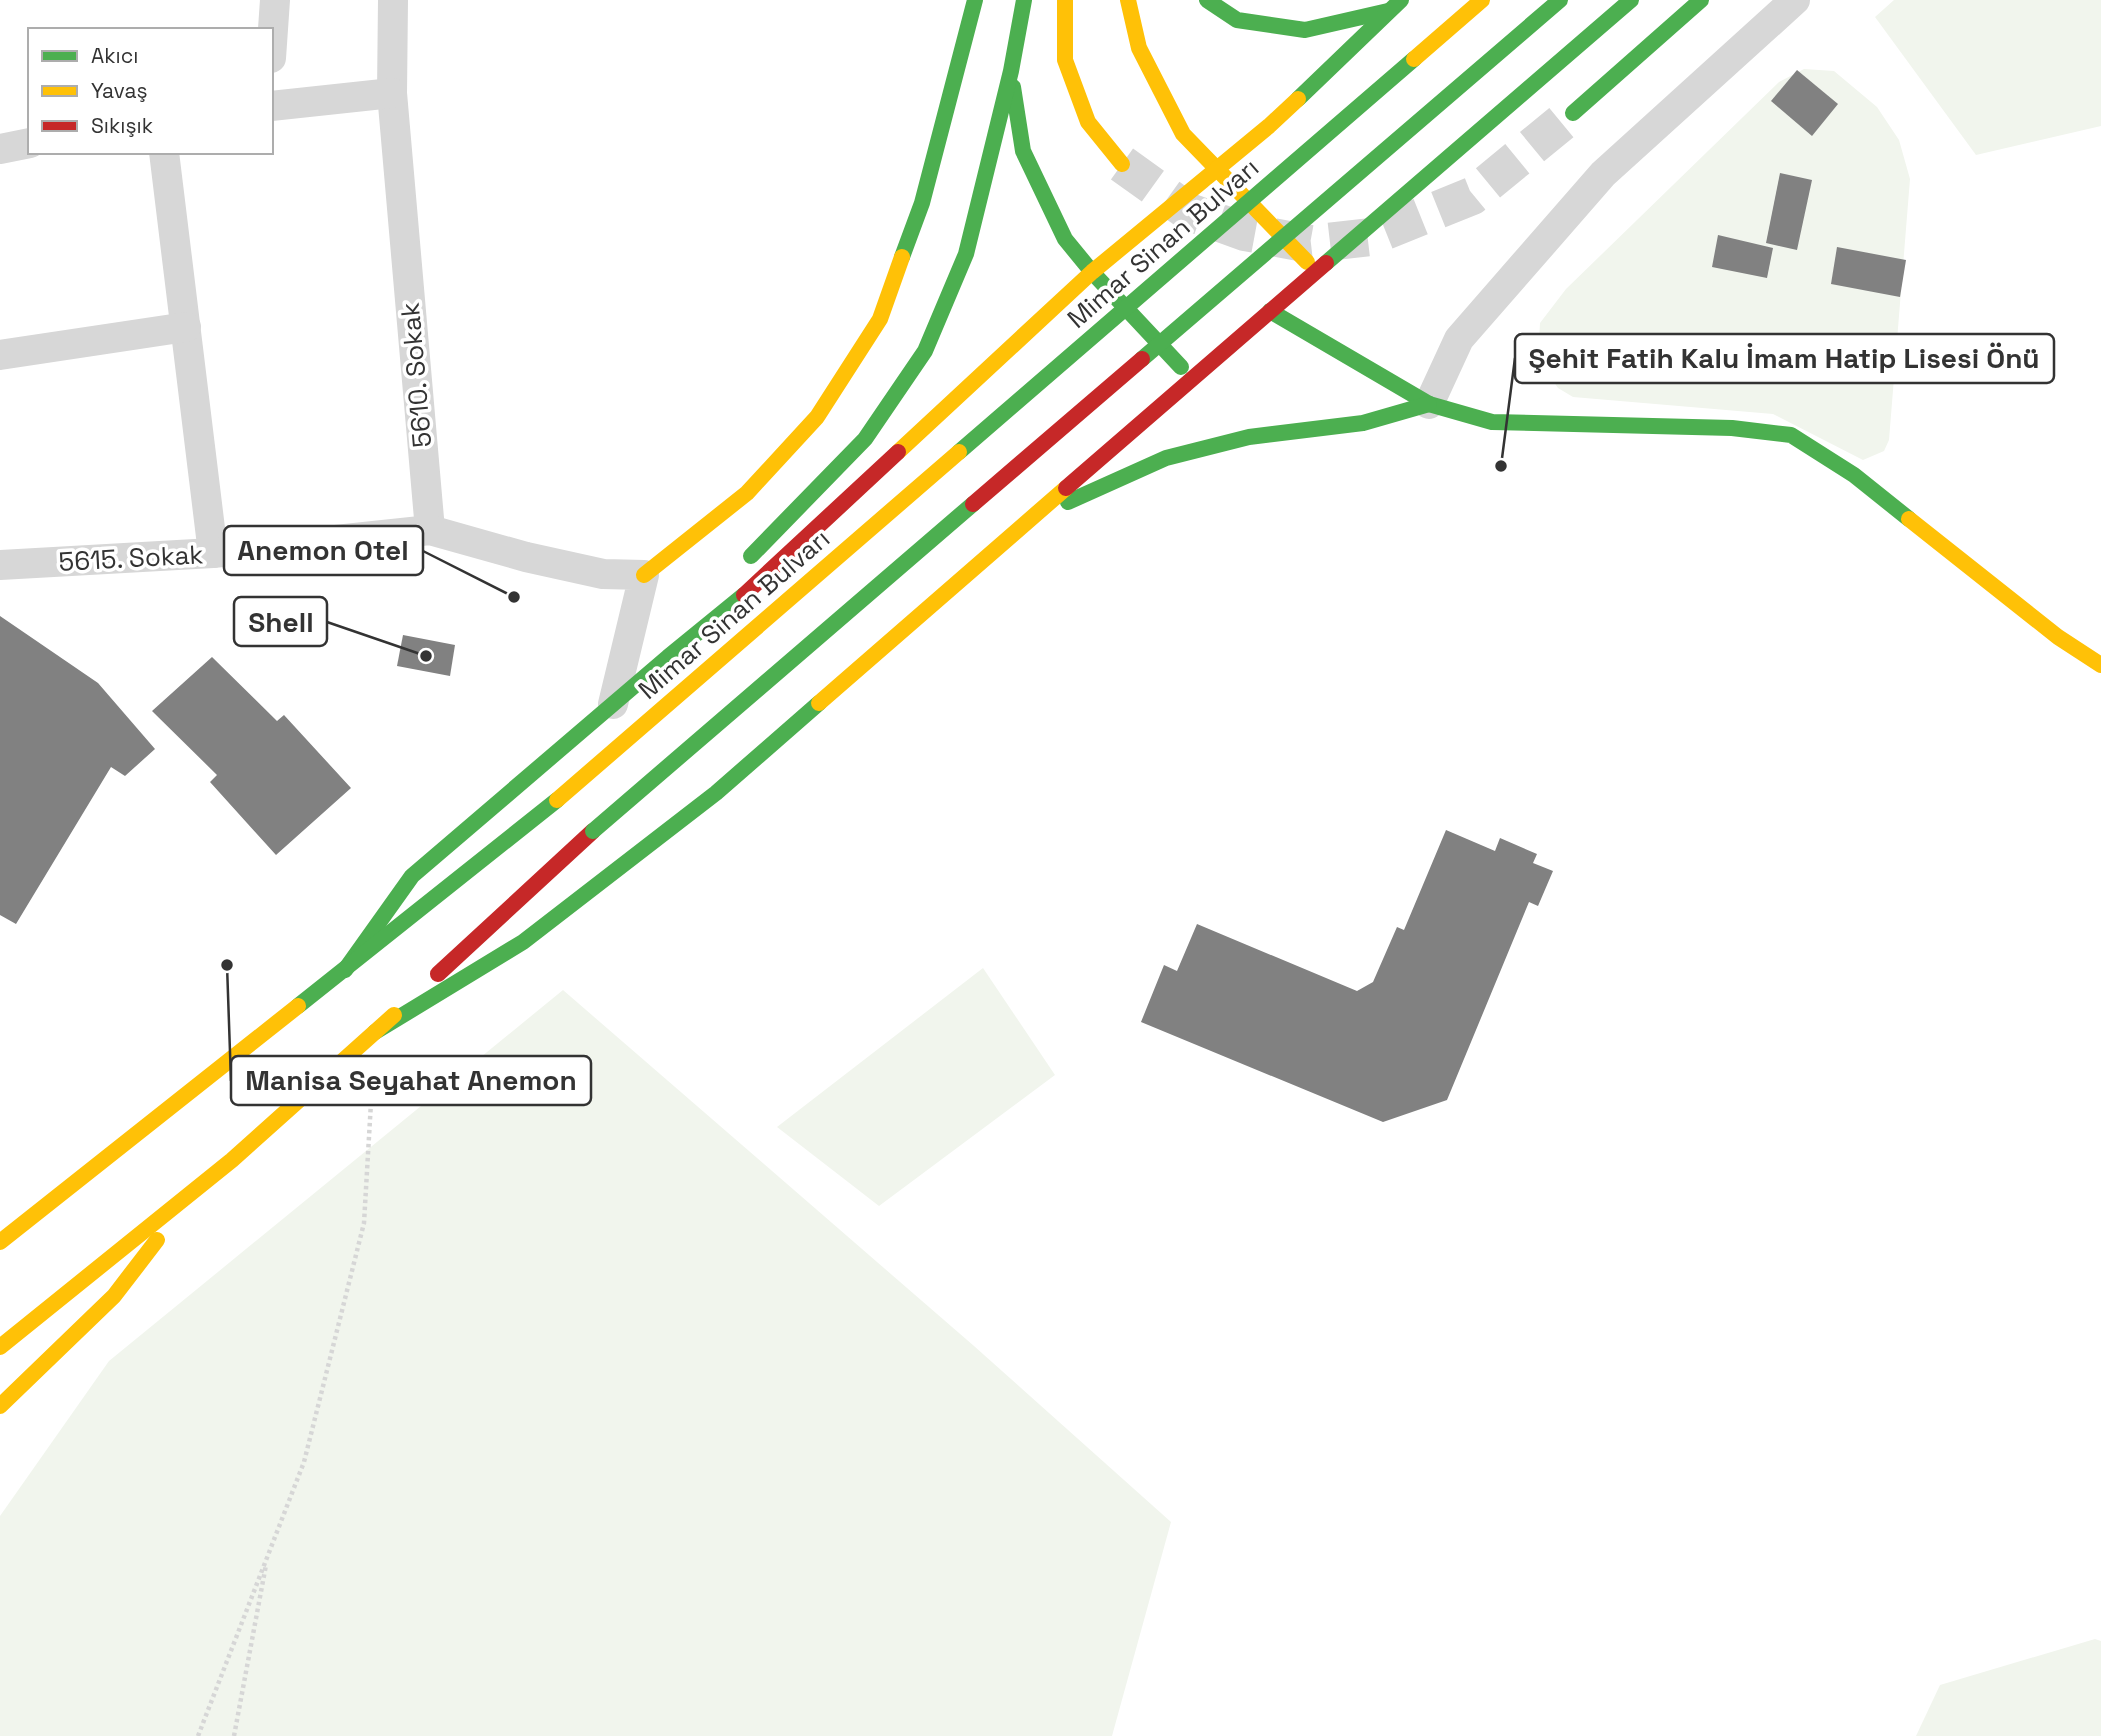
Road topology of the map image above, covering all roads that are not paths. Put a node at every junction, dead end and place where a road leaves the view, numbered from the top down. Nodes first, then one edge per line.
1 (275, 0) edge
2 (393, 0) edge
3 (975, 0) edge
4 (1024, 0) edge
5 (1065, 0) edge
6 (1128, 0) edge
7 (1206, 0) edge
8 (1482, 0) edge
9 (1560, 0) edge
10 (1631, 0) edge
11 (1701, 0) edge
12 (1795, 0) edge
13 (1394, 5) edge
14 (273, 29) edge
15 (1010, 71) junction
16 (392, 93) junction
17 (273, 106) edge
18 (1573, 113) tunnel mouth
19 (28, 143) edge
20 (0, 149) edge
21 (164, 154) edge
22 (1122, 164) tunnel mouth
23 (1218, 169) junction
24 (1316, 271) junction
25 (1092, 272) junction
26 (1270, 311) junction
27 (186, 327) junction
28 (0, 355) edge
29 (1192, 378) junction
30 (1429, 404) junction
31 (1034, 517) junction
32 (430, 530) junction
33 (213, 553) junction
34 (0, 565) edge
35 (742, 565) dead end
36 (644, 575) junction
37 (716, 595) dead end
38 (667, 657) junction
39 (2101, 665) edge
40 (613, 704) junction
41 (345, 970) junction
42 (375, 1032) junction
43 (195, 1191) junction
44 (0, 1242) edge
45 (0, 1348) edge
46 (0, 1406) edge

1 - 14 street
2 - 16 street, 5610. Sokak
3 - 36 main road
4 - 15 main road
5 - 22 main road
6 - 23 main road
7 - 13 main road
8 - 41 main road, Mimar Sinan Bulvarı, bridge
9 - 42 main road, bridge
10 - 24 main road
11 - 18 main road
12 - 30 street
13 - 23 main road
15 - 25 main road
15 - 35 main road
16 - 17 street
16 - 32 street, 5610. Sokak
19 - 20 street
21 - 27 street
23 - 24 main road
23 - 25 main road
24 - 26 main road
25 - 29 main road
25 - 38 main road
26 - 29 main road
26 - 30 main road
27 - 28 street
27 - 33 street
29 - 31 main road
30 - 31 main road
30 - 39 main road
31 - 42 main road
32 - 33 street, 5615. Sokak
32 - 36 street
33 - 34 street, 5615. Sokak
36 - 40 street
37 - 38 main road
38 - 40 main road
40 - 41 main road
41 - 44 main road, Mimar Sinan Bulvarı
42 - 43 main road
43 - 45 main road
43 - 46 main road

